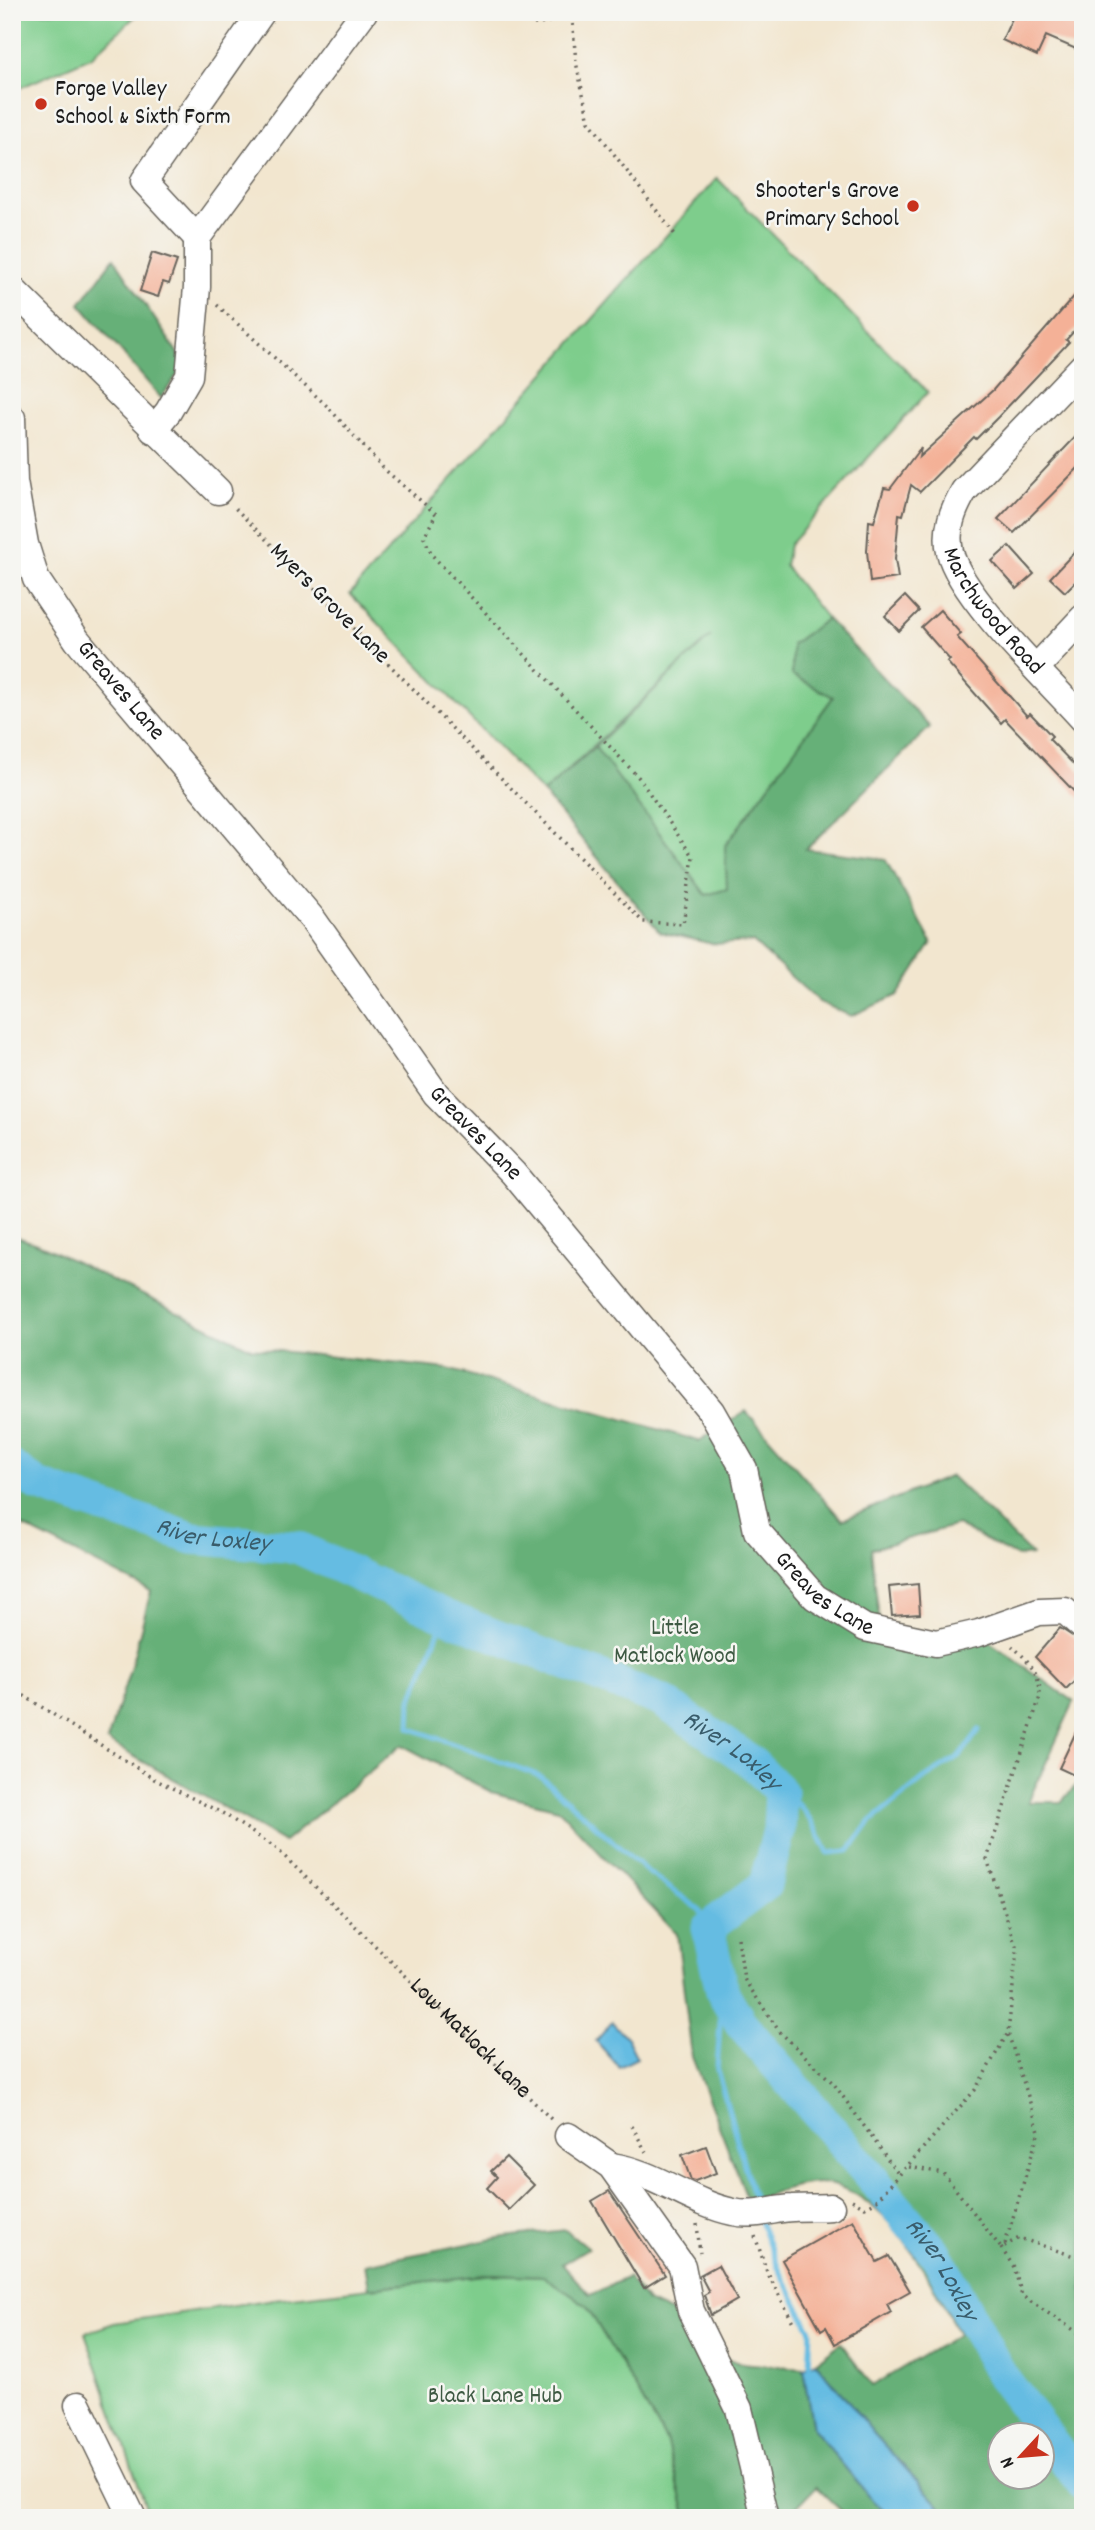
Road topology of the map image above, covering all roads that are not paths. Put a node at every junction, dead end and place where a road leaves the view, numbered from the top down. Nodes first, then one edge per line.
1 (262, 12) edge
2 (364, 12) edge
3 (197, 238) junction
4 (12, 289) edge
5 (1083, 366) edge
6 (12, 418) edge
7 (153, 430) junction
8 (218, 491) road end
9 (1083, 618) edge
10 (1037, 667) junction
11 (1083, 719) edge
12 (1083, 1627) edge
13 (568, 2136) road end
14 (611, 2165) junction
15 (831, 2207) dead end
16 (78, 2405) dead end
17 (133, 2518) edge
18 (765, 2518) edge

1 - 3 street
2 - 3 street
3 - 7 street
4 - 7 street
5 - 10 street, Marchwood Road
6 - 12 street, Greaves Lane
7 - 8 street
9 - 10 street
10 - 11 street, Marchwood Road
13 - 14 street
14 - 15 street
14 - 18 street
16 - 17 street

